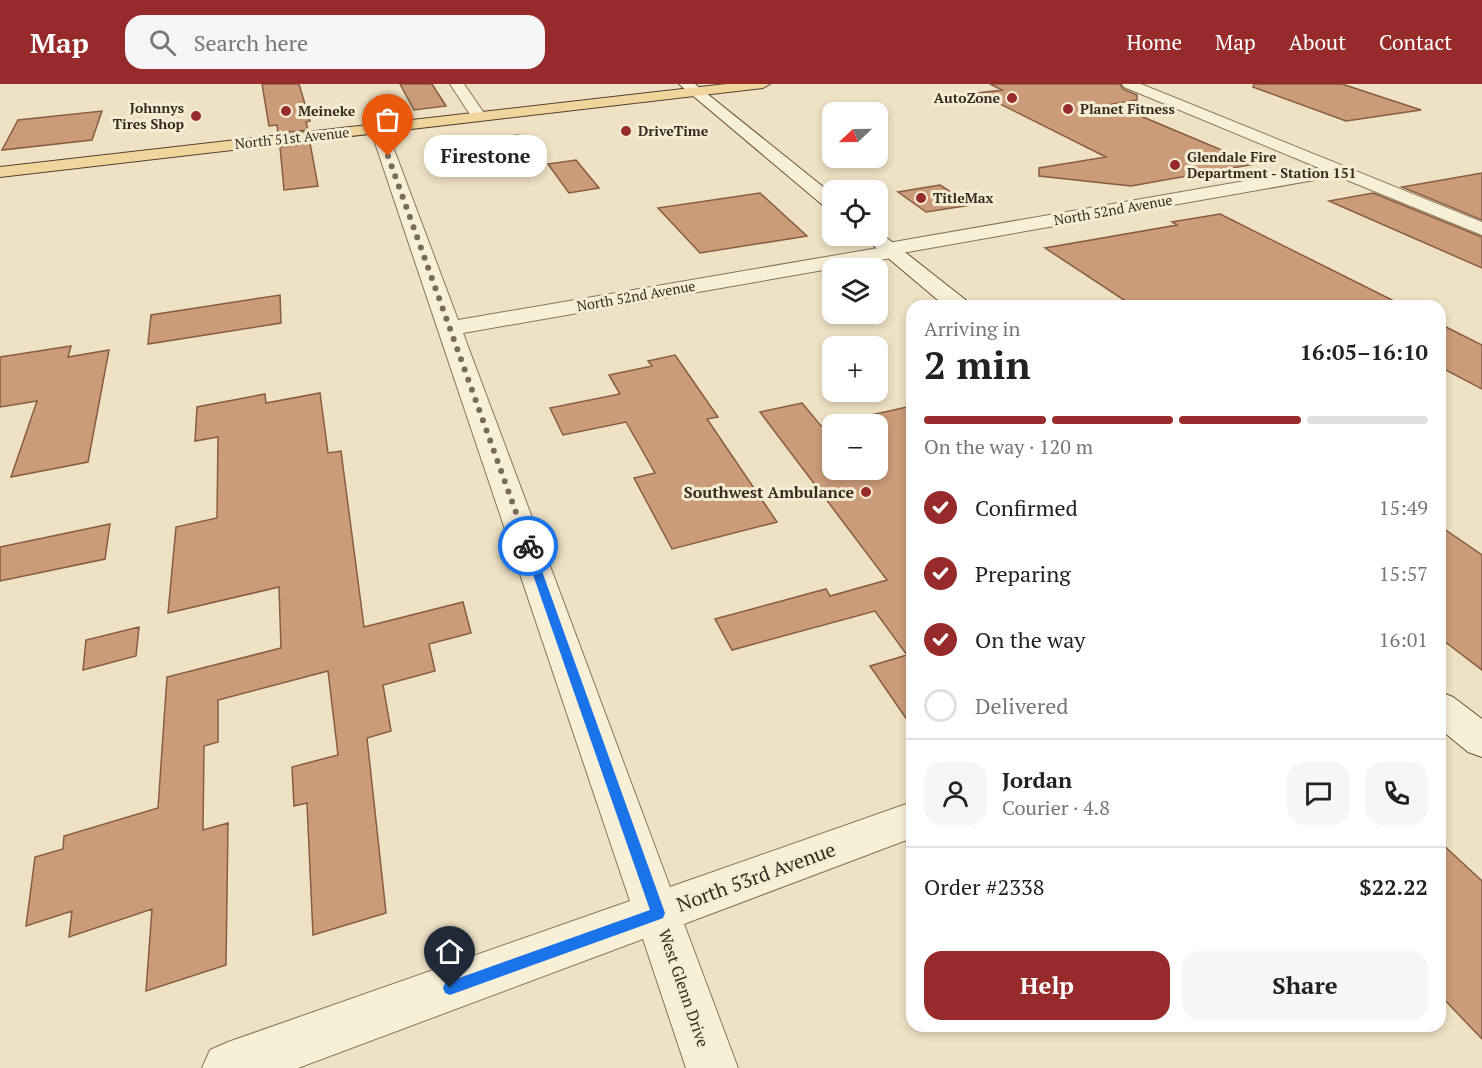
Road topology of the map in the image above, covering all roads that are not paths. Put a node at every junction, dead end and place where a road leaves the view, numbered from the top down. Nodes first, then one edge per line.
1 (457, 84) edge
2 (764, 84) edge
3 (1129, 84) edge
4 (691, 88) edge
5 (478, 116) junction
6 (378, 128) junction
7 (1339, 170) junction
8 (0, 172) edge
9 (822, 195) edge
10 (1482, 229) edge
11 (888, 244) edge
12 (879, 246) edge
13 (885, 246) edge
14 (952, 300) edge
15 (450, 328) junction
16 (1446, 712) edge
17 (1482, 741) edge
18 (906, 822) edge
19 (658, 913) junction
20 (228, 1068) edge
21 (712, 1068) edge

1 - 5 street
2 - 4 main road, North 51st Avenue
3 - 7 street
4 - 5 main road, North 51st Avenue
4 - 9 street
5 - 6 main road, North 51st Avenue
6 - 8 main road, North 51st Avenue
6 - 15 street, West Glenn Drive
7 - 10 street
7 - 11 street, North 52nd Avenue
12 - 15 street, North 52nd Avenue
13 - 14 street
15 - 19 street, West Glenn Drive
16 - 17 street
18 - 19 street, North 53rd Avenue
19 - 20 street, North 53rd Avenue
19 - 21 street, West Glenn Drive

